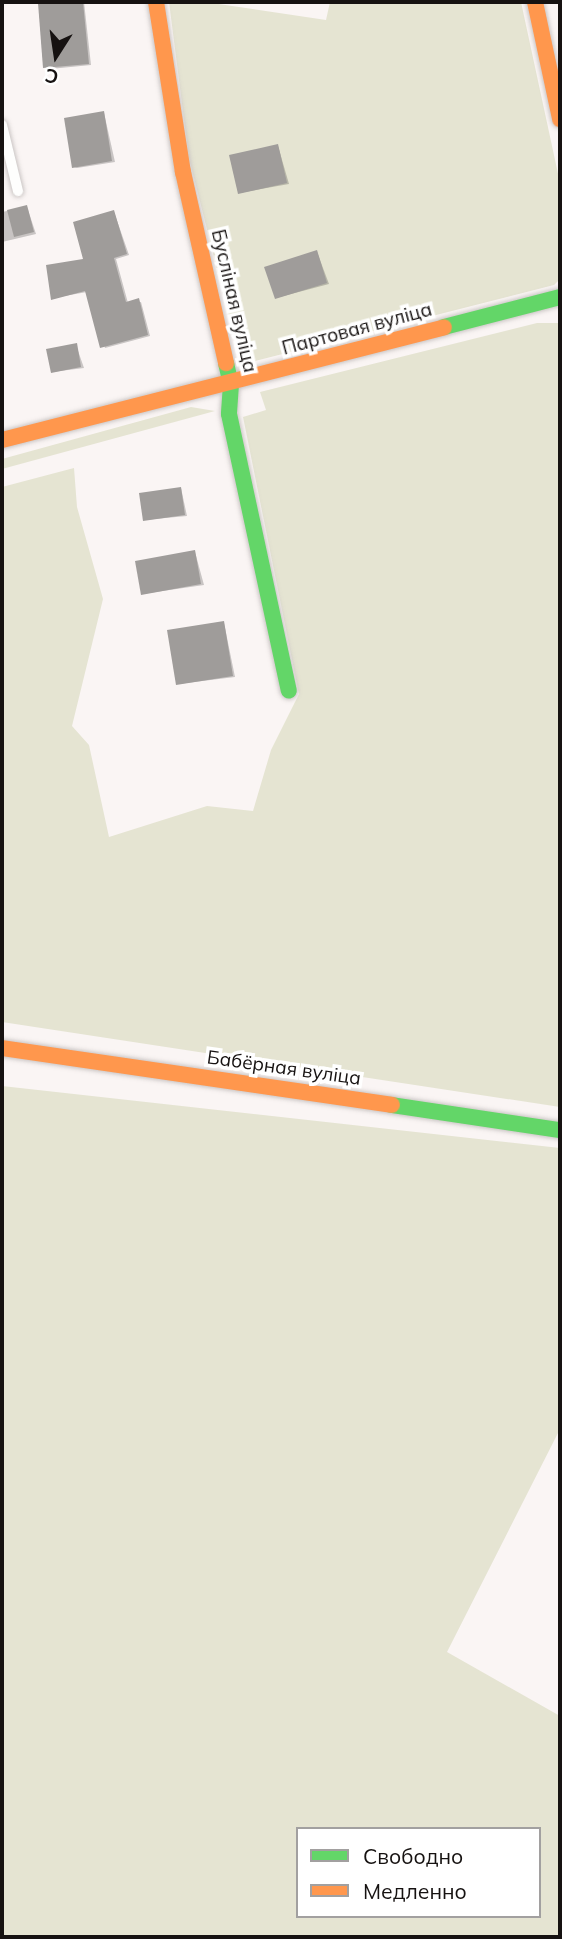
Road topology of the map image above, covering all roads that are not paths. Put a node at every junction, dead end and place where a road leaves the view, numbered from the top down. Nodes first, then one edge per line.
1 (156, 2) edge
2 (535, 2) edge
3 (560, 119) edge
4 (2, 125) edge
5 (18, 191) dead end
6 (560, 297) edge
7 (231, 384) junction
8 (2, 440) edge
9 (289, 691) dead end
10 (2, 1048) edge
11 (560, 1130) edge

1 - 7 street, Бусліная вуліца
2 - 3 street
4 - 5 lane
6 - 7 street, Партовая вуліца
7 - 8 street, Партовая вуліца
7 - 9 street, Бусліная вуліца
10 - 11 street, Бабёрная вуліца

